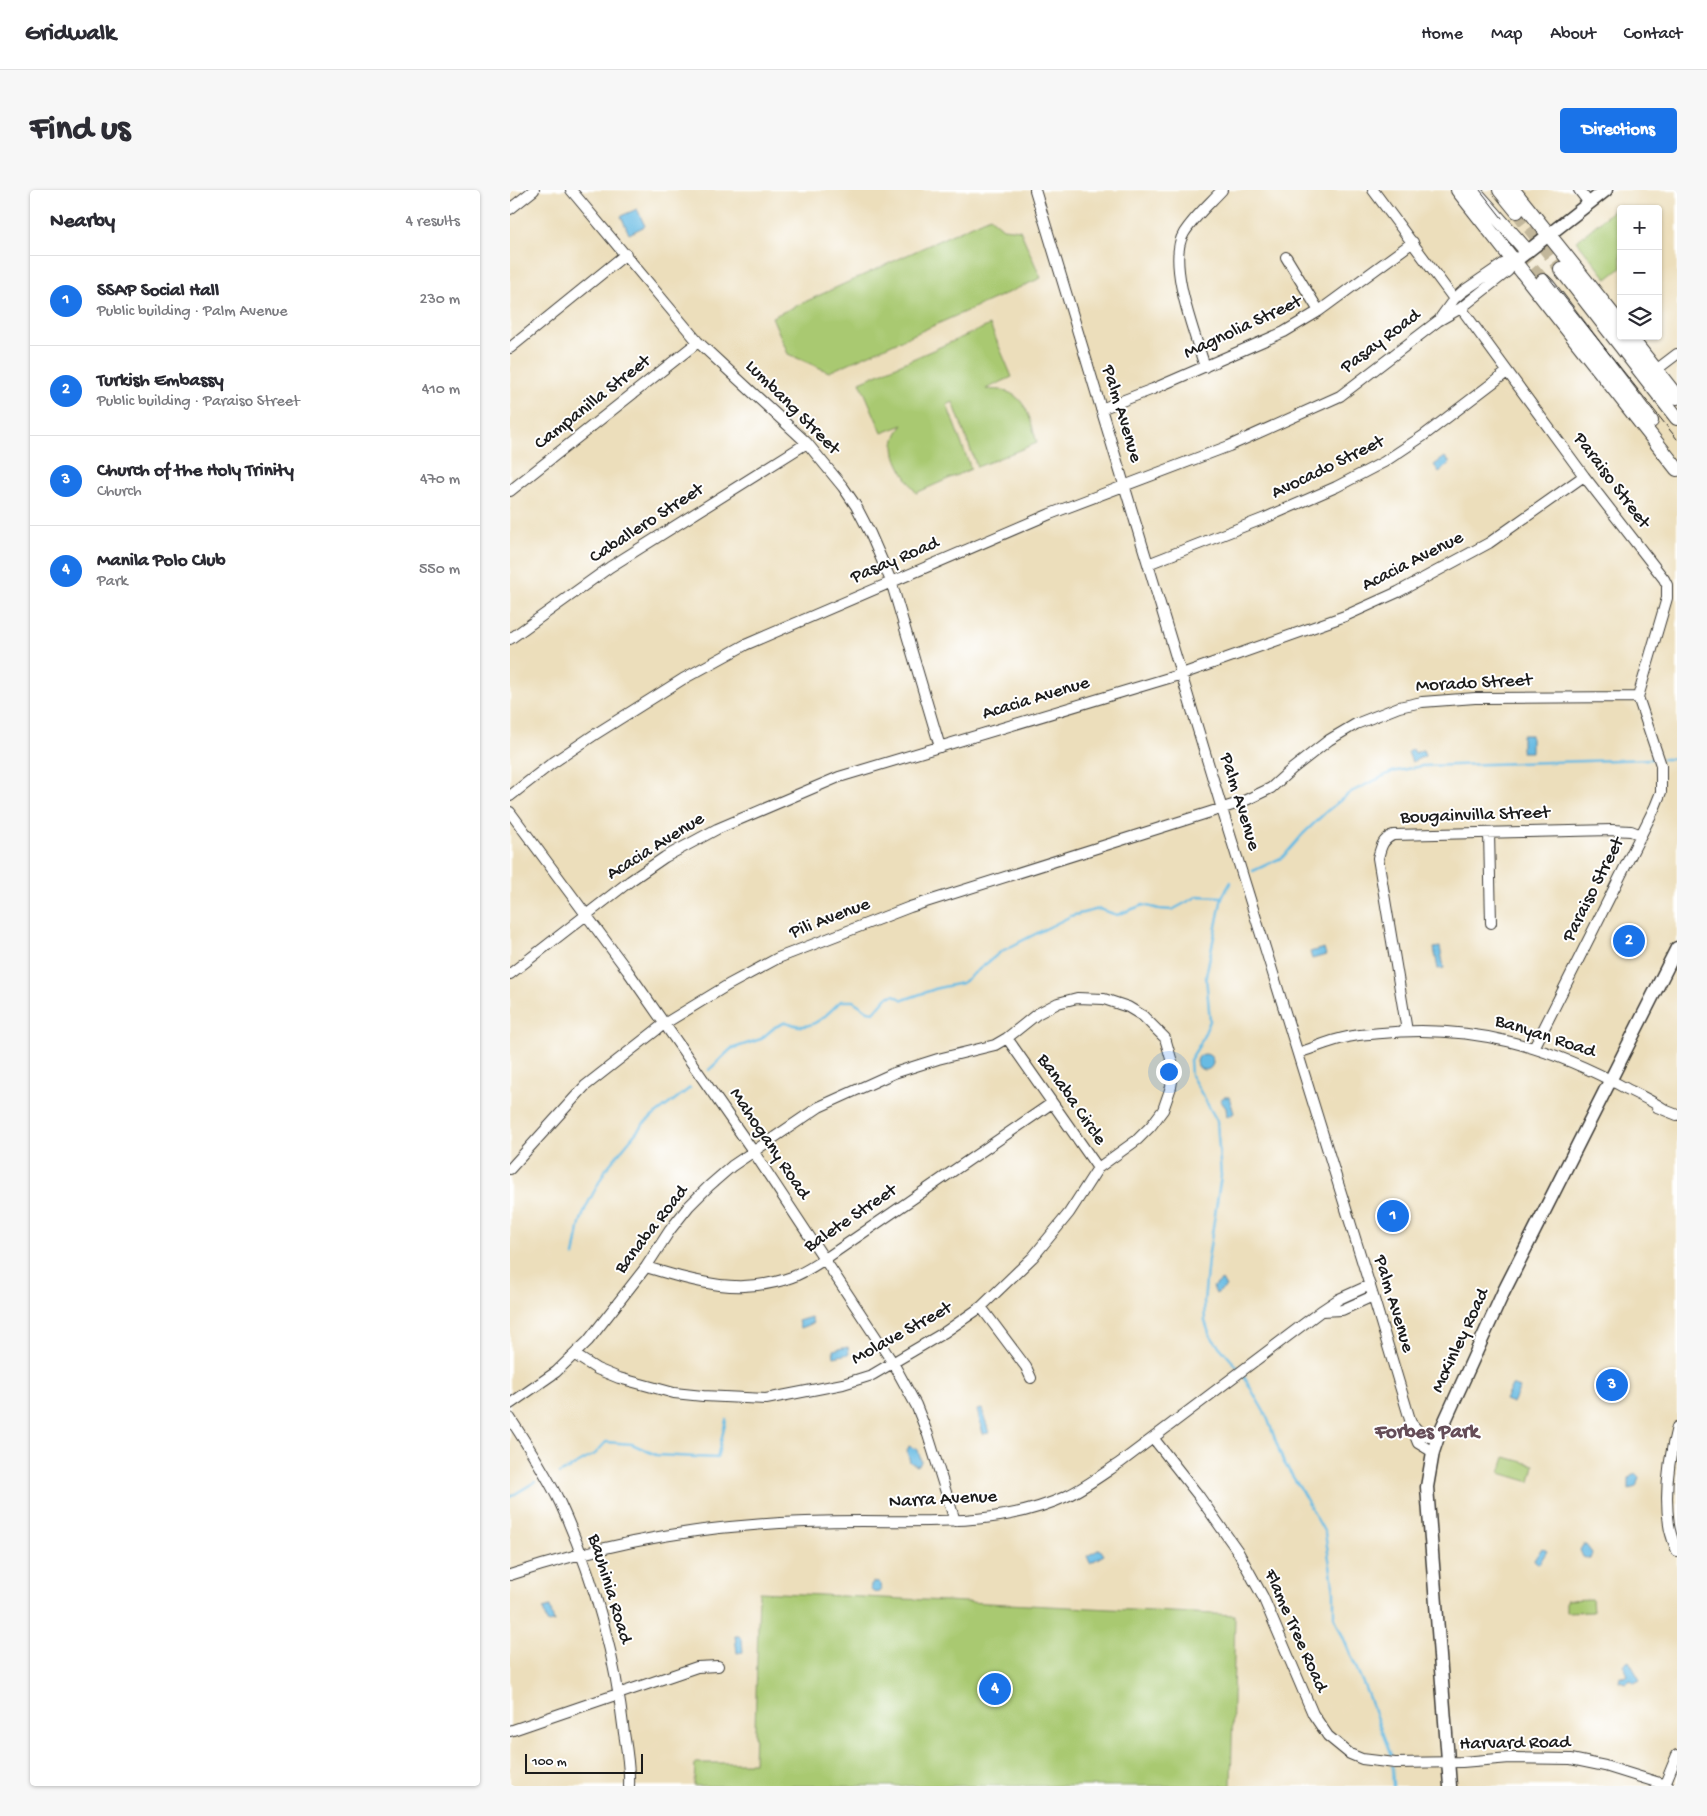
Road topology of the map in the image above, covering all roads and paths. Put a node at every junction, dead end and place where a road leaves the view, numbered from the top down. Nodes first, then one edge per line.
1 (534, 190) edge
2 (571, 190) edge
3 (1222, 190) edge
4 (1373, 190) edge
5 (1458, 190) edge
6 (1473, 190) edge
7 (1500, 190) edge
8 (1513, 190) edge
9 (1579, 190) edge
10 (1606, 190) edge
11 (1037, 191) edge
12 (1589, 202) junction
13 (510, 209) edge
14 (1517, 210) tunnel mouth
15 (1548, 234) junction
16 (1413, 242) junction
17 (1527, 251) junction
18 (626, 254) junction
19 (1286, 257) dead end
20 (1514, 262) junction
21 (1561, 269) tunnel mouth
22 (1543, 281) tunnel mouth
23 (1454, 298) junction
24 (1461, 308) junction
25 (1319, 311) junction
26 (1438, 320) junction
27 (1617, 321) edge
28 (1632, 340) edge
29 (698, 342) junction
30 (510, 348) edge
31 (1677, 354) edge
32 (1205, 367) junction
33 (1656, 370) junction
34 (1507, 372) junction
35 (1677, 397) edge
36 (1101, 408) junction
37 (1677, 418) edge
38 (806, 443) junction
39 (1677, 461) edge
40 (1677, 469) edge
41 (1584, 476) junction
42 (1124, 485) junction
43 (510, 491) edge
44 (1148, 564) junction
45 (891, 581) junction
46 (510, 640) edge
47 (1182, 674) junction
48 (1638, 697) junction
49 (940, 747) junction
50 (510, 796) edge
51 (1222, 809) junction
52 (510, 812) edge
53 (1489, 833) junction
54 (1640, 835) junction
55 (585, 914) junction
56 (1491, 922) dead end
57 (1677, 948) edge
58 (510, 974) edge
59 (664, 1024) junction
60 (1407, 1031) junction
61 (1007, 1038) junction
62 (1534, 1048) junction
63 (1298, 1054) junction
64 (1610, 1079) junction
65 (1052, 1103) junction
66 (1677, 1115) edge
67 (753, 1151) junction
68 (1098, 1168) junction
69 (510, 1169) edge
70 (826, 1259) junction
71 (646, 1267) junction
72 (1370, 1286) junction
73 (1373, 1296) junction
74 (980, 1307) junction
75 (1321, 1311) junction
76 (575, 1355) junction
77 (893, 1363) junction
78 (1031, 1378) dead end
79 (510, 1404) edge
80 (510, 1418) edge
81 (1412, 1423) junction
82 (1677, 1427) edge
83 (1439, 1434) junction
84 (1154, 1439) junction
85 (1433, 1452) junction
86 (955, 1521) junction
87 (1677, 1551) edge
88 (582, 1554) junction
89 (510, 1576) edge
90 (718, 1666) dead end
91 (620, 1693) junction
92 (510, 1731) edge
93 (1677, 1755) edge
94 (1448, 1762) junction
95 (1667, 1785) edge
96 (630, 1786) edge
97 (1450, 1786) edge

1 - 13 street
2 - 18 street, Lumbang Street
3 - 32 street
4 - 16 street
5 - 20 highway
6 - 17 highway
7 - 14 highway
8 - 15 highway
9 - 12 street
10 - 12 main road
11 - 36 street, Palm Avenue
12 - 15 main road
15 - 17 main road
15 - 27 highway
16 - 23 street
16 - 25 street, Magnolia Street
17 - 20 main road
18 - 29 street, Lumbang Street
18 - 30 street
19 - 25 street
20 - 23 street, Pasay Road
20 - 24 street, Pasay Road
20 - 40 highway
21 - 37 highway
22 - 39 highway
23 - 26 street, Pasay Road
24 - 26 street, Pasay Road
24 - 34 street, Paraiso Street
25 - 32 street, Magnolia Street
26 - 42 street, Pasay Road
28 - 33 highway
29 - 38 street, Lumbang Street
29 - 43 street, Campanilla Street
31 - 33 street
32 - 36 street, Magnolia Street
33 - 35 highway
34 - 41 street, Paraiso Street
34 - 44 street, Avocado Street
36 - 42 street, Palm Avenue
38 - 45 street, Lumbang Street
38 - 46 street, Caballero Street
41 - 47 street, Acacia Avenue
41 - 48 street, Paraiso Street
42 - 44 street, Palm Avenue
42 - 45 street, Pasay Road
44 - 47 street, Palm Avenue
45 - 49 street, Lumbang Street
45 - 50 street, Pasay Road
47 - 49 street, Acacia Avenue
47 - 51 street, Palm Avenue
48 - 51 street, Morado Street
48 - 54 street, Paraiso Street
49 - 55 street, Acacia Avenue
51 - 59 street, Pili Avenue
51 - 63 street, Palm Avenue
52 - 55 street, Mahogany Road
53 - 54 street, Bougainvilla Street
53 - 56 street
53 - 60 street, Bougainvilla Street
54 - 62 street, Paraiso Street
55 - 58 street, Acacia Avenue
55 - 59 street, Mahogany Road
57 - 64 main road, McKinley Road
59 - 67 street, Mahogany Road
59 - 69 street, Pili Avenue
60 - 62 street, Banyan Road
60 - 63 street, Banyan Road
61 - 65 street, Banaba Circle
61 - 67 street, Banaba Road
61 - 68 street, Banaba Circle
62 - 64 street, Banyan Road
63 - 72 street, Palm Avenue
64 - 66 street, Banyan Road
64 - 83 main road, McKinley Road
65 - 68 street, Banaba Circle
65 - 70 street, Balete Street
67 - 70 street, Mahogany Road
67 - 71 street, Banaba Road
68 - 74 street, Molave Street
70 - 71 street, Balete Street
70 - 77 street, Mahogany Road
71 - 76 street, Banaba Road
72 - 73 street, Palm Avenue
72 - 75 street, Narra Avenue
73 - 75 street
73 - 81 street, Palm Avenue
74 - 77 street, Molave Street
74 - 78 street
75 - 84 street, Narra Avenue
76 - 77 street, Molave Street
76 - 79 street, Banaba Road
77 - 86 street, Mahogany Road
80 - 88 street, Bauhinia Road
81 - 83 street
81 - 85 street, Palm Avenue
82 - 87 street
83 - 85 main road, McKinley Road
84 - 86 street, Narra Avenue
84 - 94 street, Flame Tree Road
85 - 94 main road, McKinley Road
86 - 88 street, Narra Avenue
88 - 89 street, Narra Avenue
88 - 91 street, Bauhinia Road
90 - 91 street
91 - 92 street
91 - 96 street, Bauhinia Road
93 - 95 street
94 - 95 street, Harvard Road
94 - 97 main road, McKinley Road

